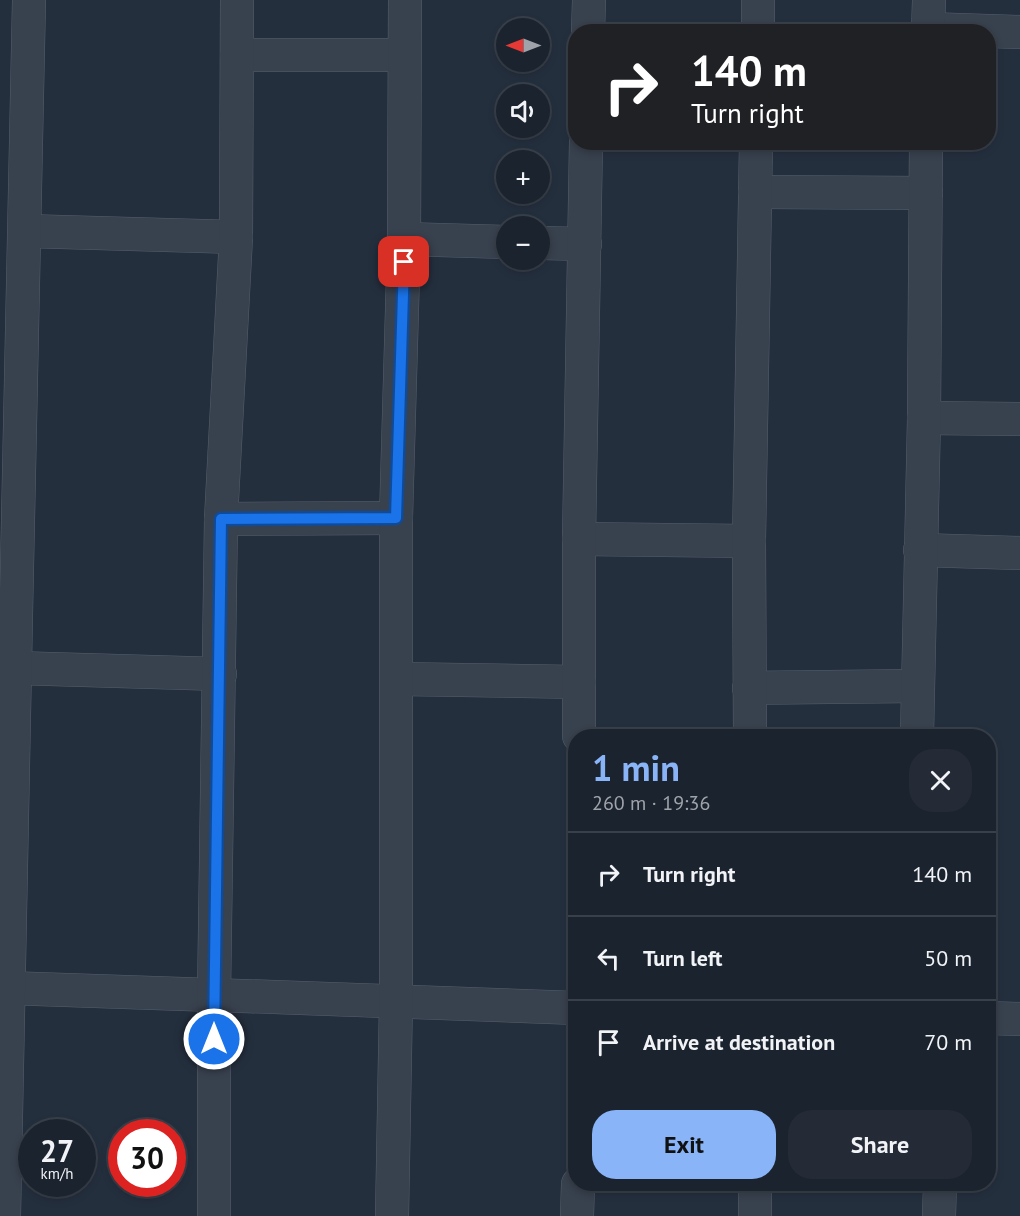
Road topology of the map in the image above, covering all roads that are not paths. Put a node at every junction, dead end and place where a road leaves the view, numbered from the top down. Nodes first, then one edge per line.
1 (29, 0) edge
2 (237, 0) edge
3 (405, 0) edge
4 (589, 0) edge
5 (758, 0) edge
6 (928, 20) edge
7 (588, 24) edge
8 (758, 24) edge
9 (959, 24) edge
10 (996, 29) edge
11 (1020, 32) edge
12 (237, 55) junction
13 (404, 55) junction
14 (586, 150) edge
15 (756, 150) edge
16 (926, 150) edge
17 (755, 192) junction
18 (926, 193) junction
19 (26, 231) junction
20 (236, 237) junction
21 (404, 239) junction
22 (496, 242) edge
23 (550, 243) edge
24 (585, 244) junction
25 (924, 418) junction
26 (1020, 419) edge
27 (396, 518) junction
28 (221, 519) junction
29 (579, 539) junction
30 (749, 541) junction
31 (920, 550) junction
32 (1020, 553) edge
33 (220, 674) junction
34 (9, 679) edge
35 (397, 679) junction
36 (579, 682) junction
37 (917, 686) junction
38 (749, 688) junction
39 (579, 729) edge
40 (750, 729) edge
41 (917, 729) edge
42 (7, 988) junction
43 (214, 996) junction
44 (396, 1000) junction
45 (568, 1008) edge
46 (996, 1018) edge
47 (1020, 1019) edge
48 (3, 1086) edge
49 (578, 1191) edge
50 (755, 1191) edge
51 (940, 1191) edge
52 (4, 1216) edge
53 (214, 1216) edge
54 (392, 1216) edge
55 (577, 1216) edge
56 (755, 1216) edge
57 (939, 1216) edge

1 - 19 street
2 - 12 street
3 - 13 street
4 - 7 street
5 - 8 street
6 - 9 street
10 - 11 street
12 - 13 street
12 - 20 street
13 - 21 street
14 - 24 street
15 - 17 street
16 - 18 street
17 - 18 street
17 - 30 street
18 - 25 street
19 - 20 street
19 - 34 street
20 - 28 street
21 - 22 street
21 - 27 street
23 - 24 street
24 - 29 street
25 - 26 street
25 - 31 street
27 - 28 street
27 - 35 street
28 - 33 street
29 - 30 street
29 - 36 street
30 - 38 street
31 - 32 street
31 - 37 street
33 - 34 street
33 - 43 street
34 - 42 street
35 - 36 street
35 - 44 street
36 - 39 street
37 - 38 street
37 - 41 street
38 - 40 street
42 - 43 street
42 - 48 street
43 - 44 street
43 - 53 street
44 - 45 street
44 - 54 street
46 - 47 street
48 - 52 street
49 - 55 street
50 - 56 street
51 - 57 street

